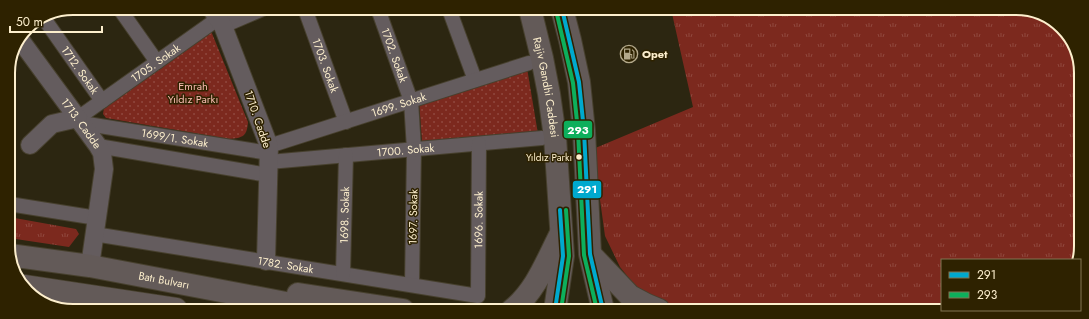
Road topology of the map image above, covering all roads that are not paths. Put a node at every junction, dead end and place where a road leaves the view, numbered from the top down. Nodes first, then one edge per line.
1 (124, 15) edge
2 (221, 15) edge
3 (308, 15) edge
4 (380, 15) edge
5 (451, 15) edge
6 (531, 15) edge
7 (564, 15) edge
8 (46, 22) edge
9 (23, 44) edge
10 (157, 62) junction
11 (529, 63) dead end
12 (474, 80) junction
13 (102, 101) junction
14 (411, 101) junction
15 (79, 120) junction
16 (346, 122) junction
17 (542, 138) dead end
18 (479, 144) junction
19 (30, 146) dead end
20 (98, 146) junction
21 (414, 149) junction
22 (346, 155) junction
23 (269, 159) junction
24 (15, 206) edge
25 (96, 226) junction
26 (561, 232) junction
27 (590, 254) junction
28 (16, 256) edge
29 (266, 262) junction
30 (90, 266) junction
31 (343, 274) junction
32 (412, 285) junction
33 (196, 287) junction
34 (38, 292) edge
35 (478, 296) joint
36 (52, 298) edge
37 (121, 304) edge
38 (290, 304) edge
39 (365, 304) edge
40 (519, 304) edge
41 (556, 304) edge
42 (602, 304) edge
43 (645, 304) edge

1 - 10 street
2 - 10 street, 1705. Sokak
2 - 23 street, 1710. Cadde
3 - 16 street, 1703. Sokak
4 - 14 street, 1702. Sokak
5 - 12 street
6 - 26 main road, Rajiv Gandhi Caddesi
7 - 27 main road
8 - 13 street, 1712. Sokak
9 - 15 street, 1713. Cadde
10 - 13 street, 1705. Sokak
11 - 12 street, 1699. Sokak
12 - 14 street, 1699. Sokak
13 - 15 street, 1705. Sokak
14 - 16 street, 1699. Sokak
14 - 21 street, 1702. Sokak
15 - 19 street
15 - 20 street, 1713. Cadde
15 - 23 street, 1699/1. Sokak
16 - 23 street, 1699. Sokak
17 - 18 street, 1700. Sokak
18 - 21 street, 1700. Sokak
18 - 35 street, 1696. Sokak
20 - 23 street, 1699/1. Sokak
20 - 25 street, 1713. Cadde
21 - 22 street, 1700. Sokak
21 - 32 street, 1697. Sokak
22 - 23 street, 1700. Sokak
22 - 31 street, 1698. Sokak
23 - 29 street, 1710. Cadde
24 - 25 street, 1782. Sokak
25 - 29 street, 1782. Sokak
25 - 30 street, 1713. Cadde
26 - 40 main road
26 - 41 main road, Rajiv Gandhi Caddesi
27 - 42 main road
27 - 43 main road
28 - 30 main road, Batı Bulvarı
29 - 31 street, 1782. Sokak
30 - 33 main road, Batı Bulvarı
31 - 32 street, 1782. Sokak
32 - 35 street, 1782. Sokak
33 - 38 main road, Batı Bulvarı
33 - 39 main road
34 - 36 main road
36 - 37 main road

